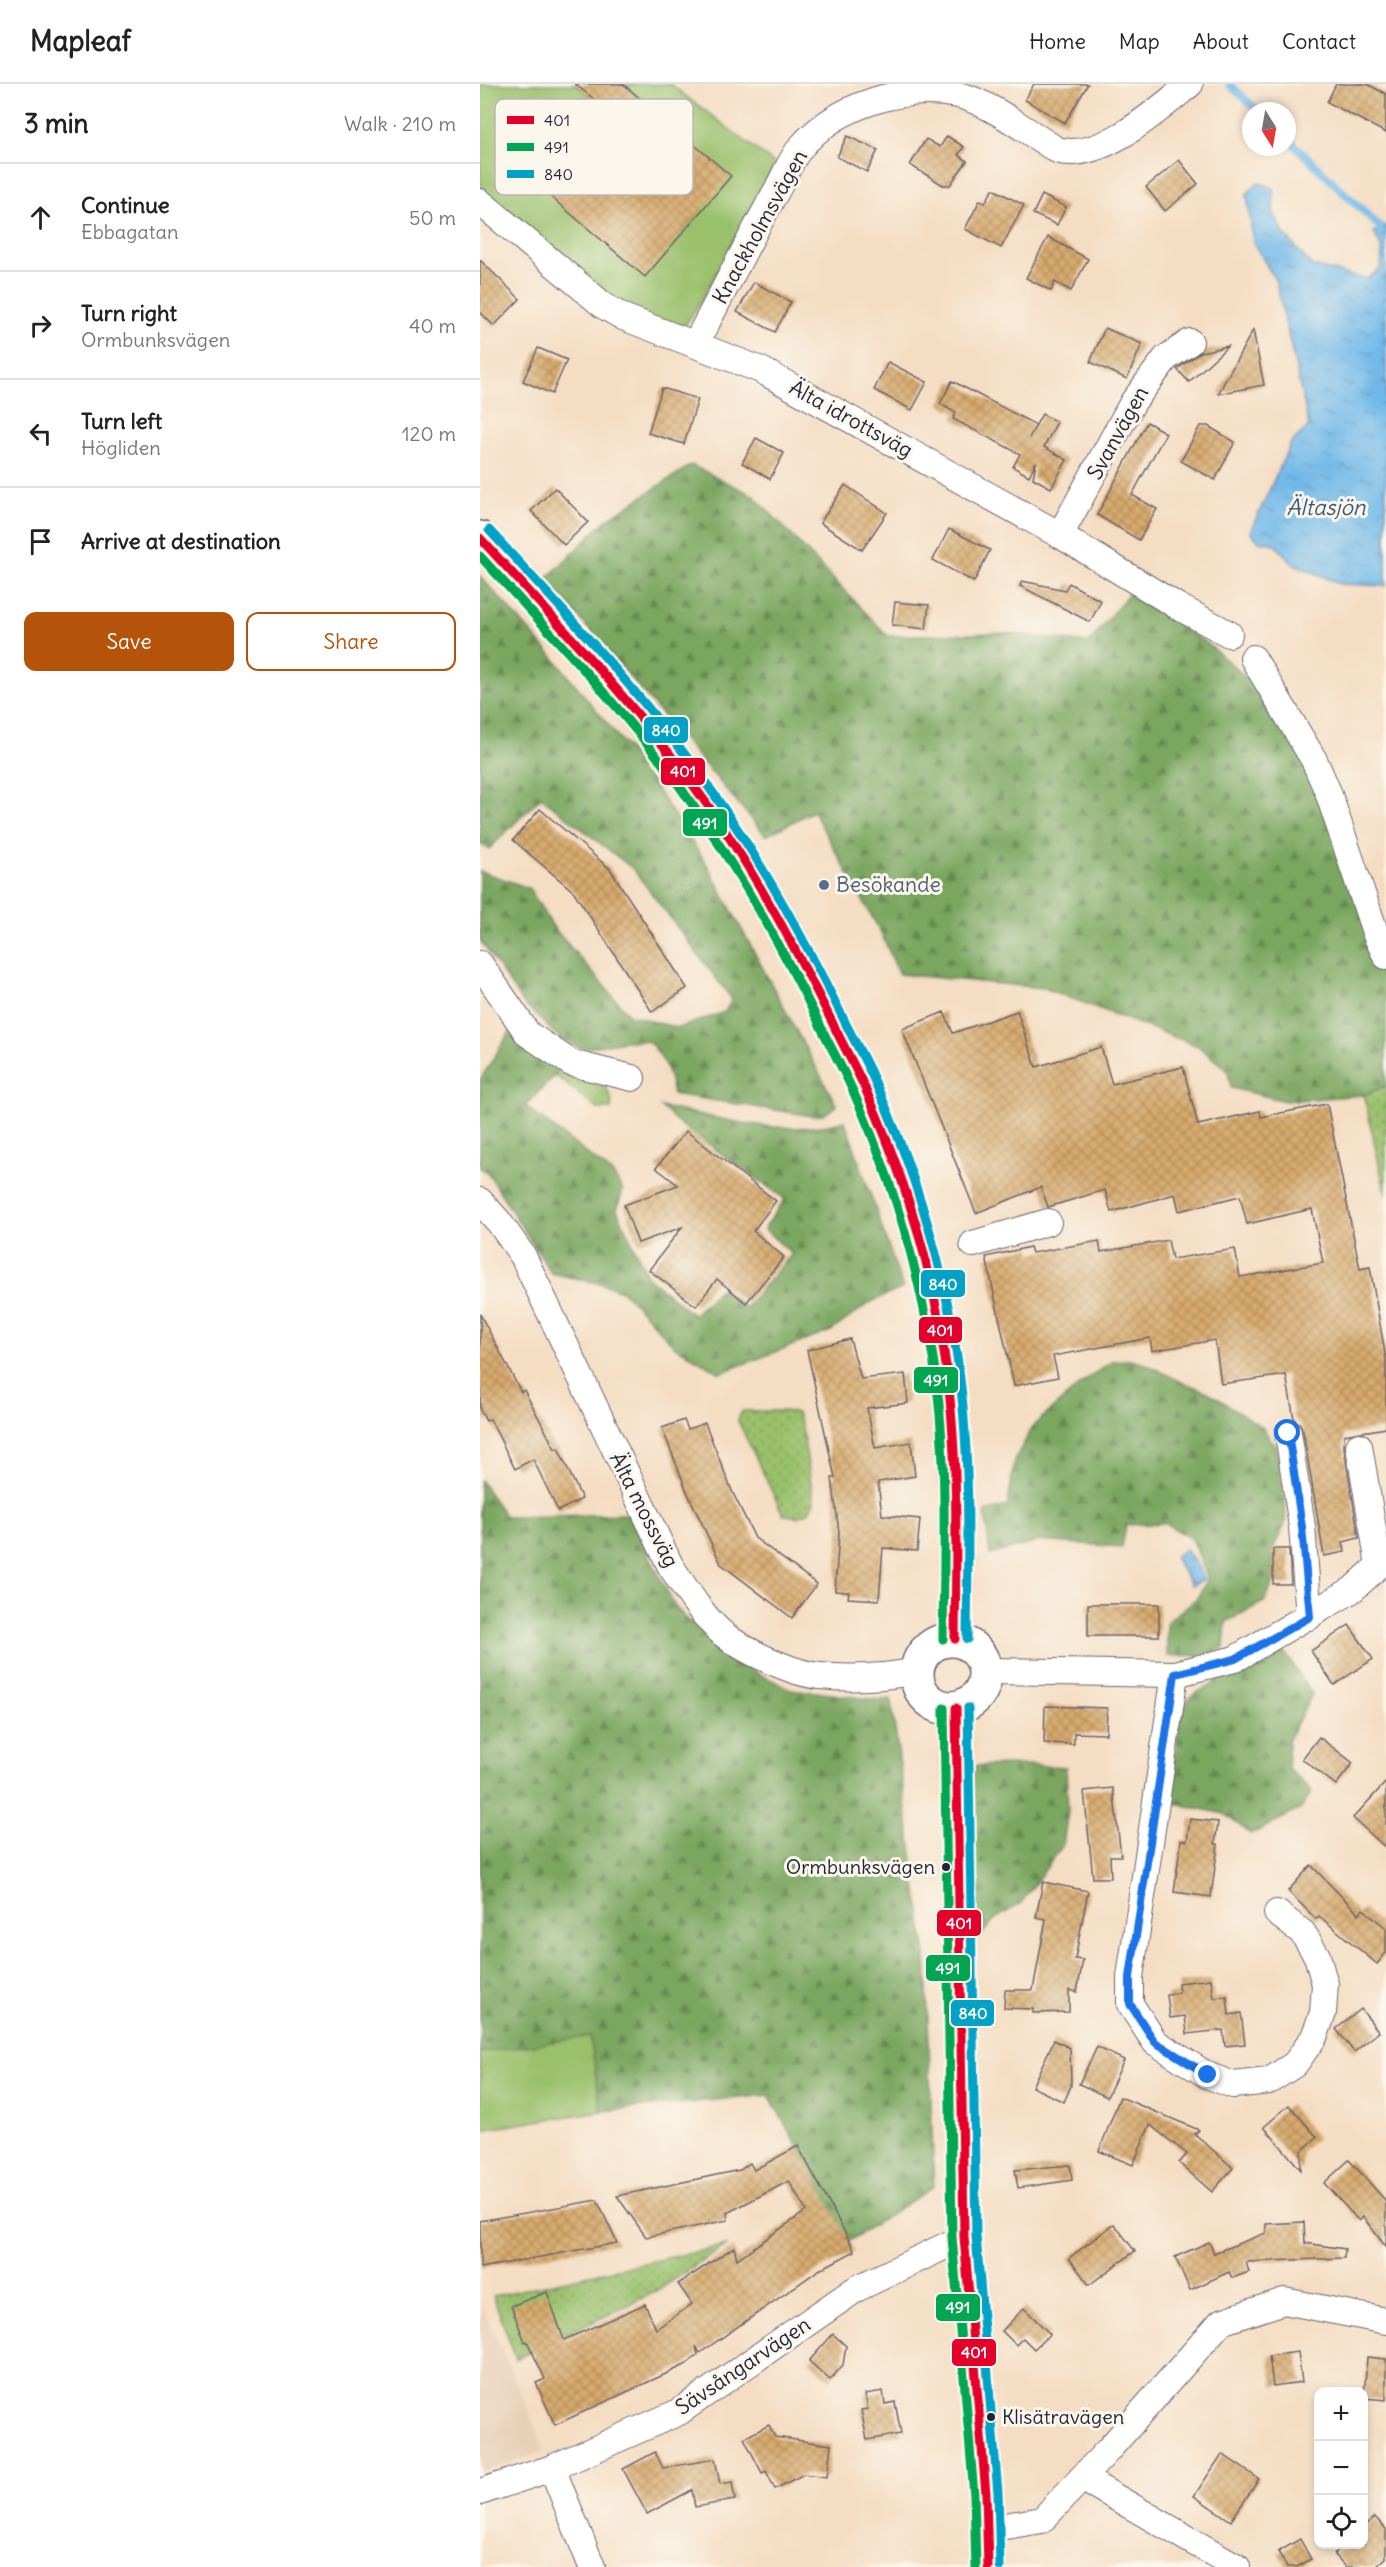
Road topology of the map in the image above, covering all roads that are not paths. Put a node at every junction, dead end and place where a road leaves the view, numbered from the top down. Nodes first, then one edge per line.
1 (1190, 84) edge
2 (480, 202) edge
3 (1190, 342) dead end
4 (696, 343) junction
5 (1060, 535) junction
6 (480, 538) edge
7 (1229, 634) dead end
8 (1253, 658) dead end
9 (1386, 956) edge
10 (480, 964) edge
11 (632, 1078) dead end
12 (480, 1201) edge
13 (1048, 1222) dead end
14 (972, 1244) dead end
15 (1288, 1433) dead end
16 (1359, 1446) dead end
17 (1382, 1562) edge
18 (1310, 1617) junction
19 (955, 1639) junction
20 (917, 1671) junction
21 (986, 1671) junction
22 (1175, 1674) junction
23 (956, 1708) junction
24 (1277, 1913) dead end
25 (964, 2237) junction
26 (1386, 2321) edge
27 (552, 2468) junction
28 (1082, 2478) junction
29 (480, 2492) edge
30 (987, 2529) junction
31 (592, 2567) edge
32 (988, 2567) edge
33 (1238, 2567) edge

1 - 4 street, Knackholmsvägen
2 - 4 street, Älta idrottsväg
3 - 5 street, Svanvägen
4 - 5 street, Älta idrottsväg
5 - 7 street, Älta idrottsväg
6 - 19 main road
8 - 9 street
10 - 11 street
12 - 20 street, Älta mossväg
13 - 14 street
15 - 18 street
16 - 17 street
17 - 18 street
18 - 22 street
19 - 20 main road
19 - 21 main road
20 - 23 main road
21 - 22 street
21 - 23 main road
22 - 24 street
23 - 25 main road
25 - 27 street, Sävsångarvägen
25 - 30 main road
26 - 28 street
27 - 29 street, Sävsångarvägen
27 - 31 street
28 - 30 street
28 - 33 street
30 - 32 main road

